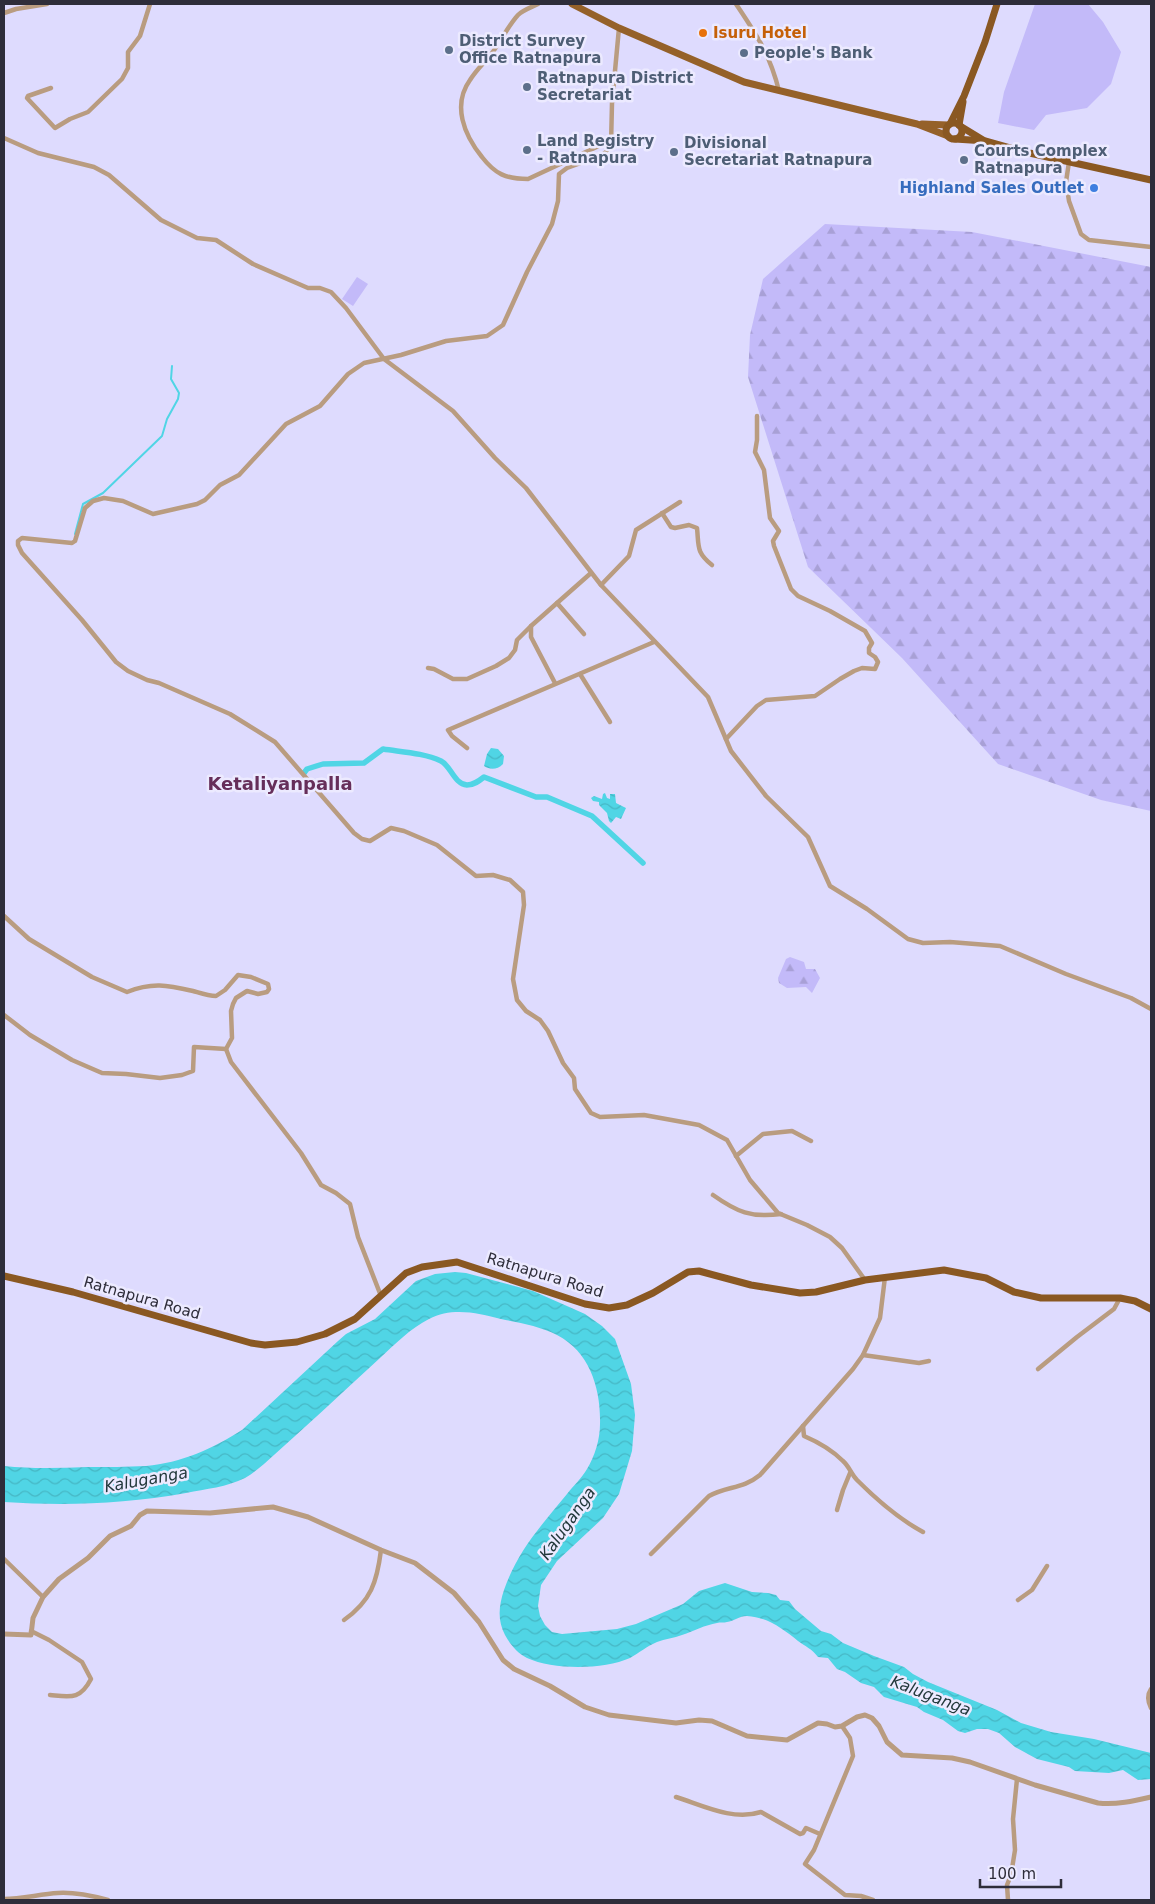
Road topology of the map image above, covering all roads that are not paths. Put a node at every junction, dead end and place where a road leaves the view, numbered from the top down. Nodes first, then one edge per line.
1 (47, 4) edge
2 (150, 4) edge
3 (538, 4) edge
4 (572, 4) edge
5 (736, 4) edge
6 (997, 4) edge
7 (4, 13) edge
8 (619, 28) junction
9 (51, 88) dead end
10 (779, 90) junction
11 (964, 96) junction
12 (917, 124) junction
13 (949, 125) junction
14 (960, 126) junction
15 (612, 137) junction
16 (951, 137) junction
17 (4, 138) edge
18 (986, 141) junction
19 (1069, 162) junction
20 (1151, 180) edge
21 (1151, 247) edge
22 (384, 359) junction
23 (756, 416) dead end
24 (680, 502) dead end
25 (662, 514) junction
26 (712, 564) dead end
27 (591, 574) junction
28 (601, 585) junction
29 (557, 603) junction
30 (531, 626) junction
31 (584, 634) dead end
32 (654, 642) junction
33 (428, 668) dead end
34 (580, 674) junction
35 (555, 683) junction
36 (610, 722) dead end
37 (726, 739) junction
38 (468, 748) dead end
39 (4, 916) edge
40 (1151, 1008) edge
41 (4, 1016) edge
42 (226, 1049) junction
43 (811, 1141) dead end
44 (736, 1156) junction
45 (713, 1195) dead end
46 (781, 1214) junction
47 (4, 1276) edge
48 (885, 1277) junction
49 (865, 1280) junction
50 (381, 1296) junction
51 (1120, 1298) junction
52 (1151, 1309) edge
53 (862, 1355) junction
54 (929, 1361) dead end
55 (1038, 1369) dead end
56 (803, 1426) junction
57 (850, 1472) junction
58 (838, 1510) dead end
59 (923, 1532) dead end
60 (381, 1550) junction
61 (651, 1554) dead end
62 (4, 1559) edge
63 (1047, 1566) dead end
64 (43, 1597) junction
65 (1018, 1600) dead end
66 (344, 1620) dead end
67 (31, 1631) junction
68 (4, 1634) edge
69 (1151, 1689) edge
70 (50, 1695) dead end
71 (1151, 1708) edge
72 (842, 1726) junction
73 (1017, 1779) junction
74 (676, 1797) dead end
75 (1151, 1797) edge
76 (820, 1834) junction
77 (4, 1898) edge
78 (108, 1900) edge
79 (873, 1900) edge
80 (1008, 1900) edge

1 - 7 street
2 - 9 street
3 - 15 street
4 - 8 main road
5 - 10 street
6 - 11 highway
8 - 10 main road
8 - 15 street
10 - 12 main road
11 - 13 highway
11 - 14 highway
12 - 13 main road
12 - 16 main road
13 - 14 highway
13 - 16 highway
14 - 16 highway
14 - 18 highway
15 - 22 street
16 - 18 highway
17 - 22 street
18 - 19 highway
19 - 20 highway
19 - 21 street
22 - 27 street
22 - 44 street
23 - 37 street
24 - 25 street
25 - 26 street
25 - 28 street
27 - 28 street
27 - 29 street
28 - 32 street
29 - 30 street
29 - 31 street
30 - 33 street
30 - 35 street
32 - 34 street
32 - 37 street
34 - 35 street
34 - 36 street
35 - 38 street
37 - 40 street
39 - 42 street
41 - 42 street
42 - 50 street
43 - 44 street
44 - 46 street
45 - 46 street
46 - 49 street
47 - 50 highway, Ratnapura Road
48 - 49 highway, Ratnapura Road
48 - 51 highway, Ratnapura Road
48 - 53 street
49 - 50 highway, Ratnapura Road
51 - 52 highway, Ratnapura Road
51 - 55 street
53 - 54 street
53 - 56 street
56 - 57 street
56 - 61 street
57 - 58 street
57 - 59 street
60 - 64 street
60 - 66 street
60 - 72 street
62 - 64 street
63 - 65 street
64 - 67 street
67 - 68 street
67 - 70 street
69 - 71 street
72 - 73 street
72 - 76 street
73 - 75 street
73 - 80 street
74 - 76 street
76 - 79 street
77 - 78 street

